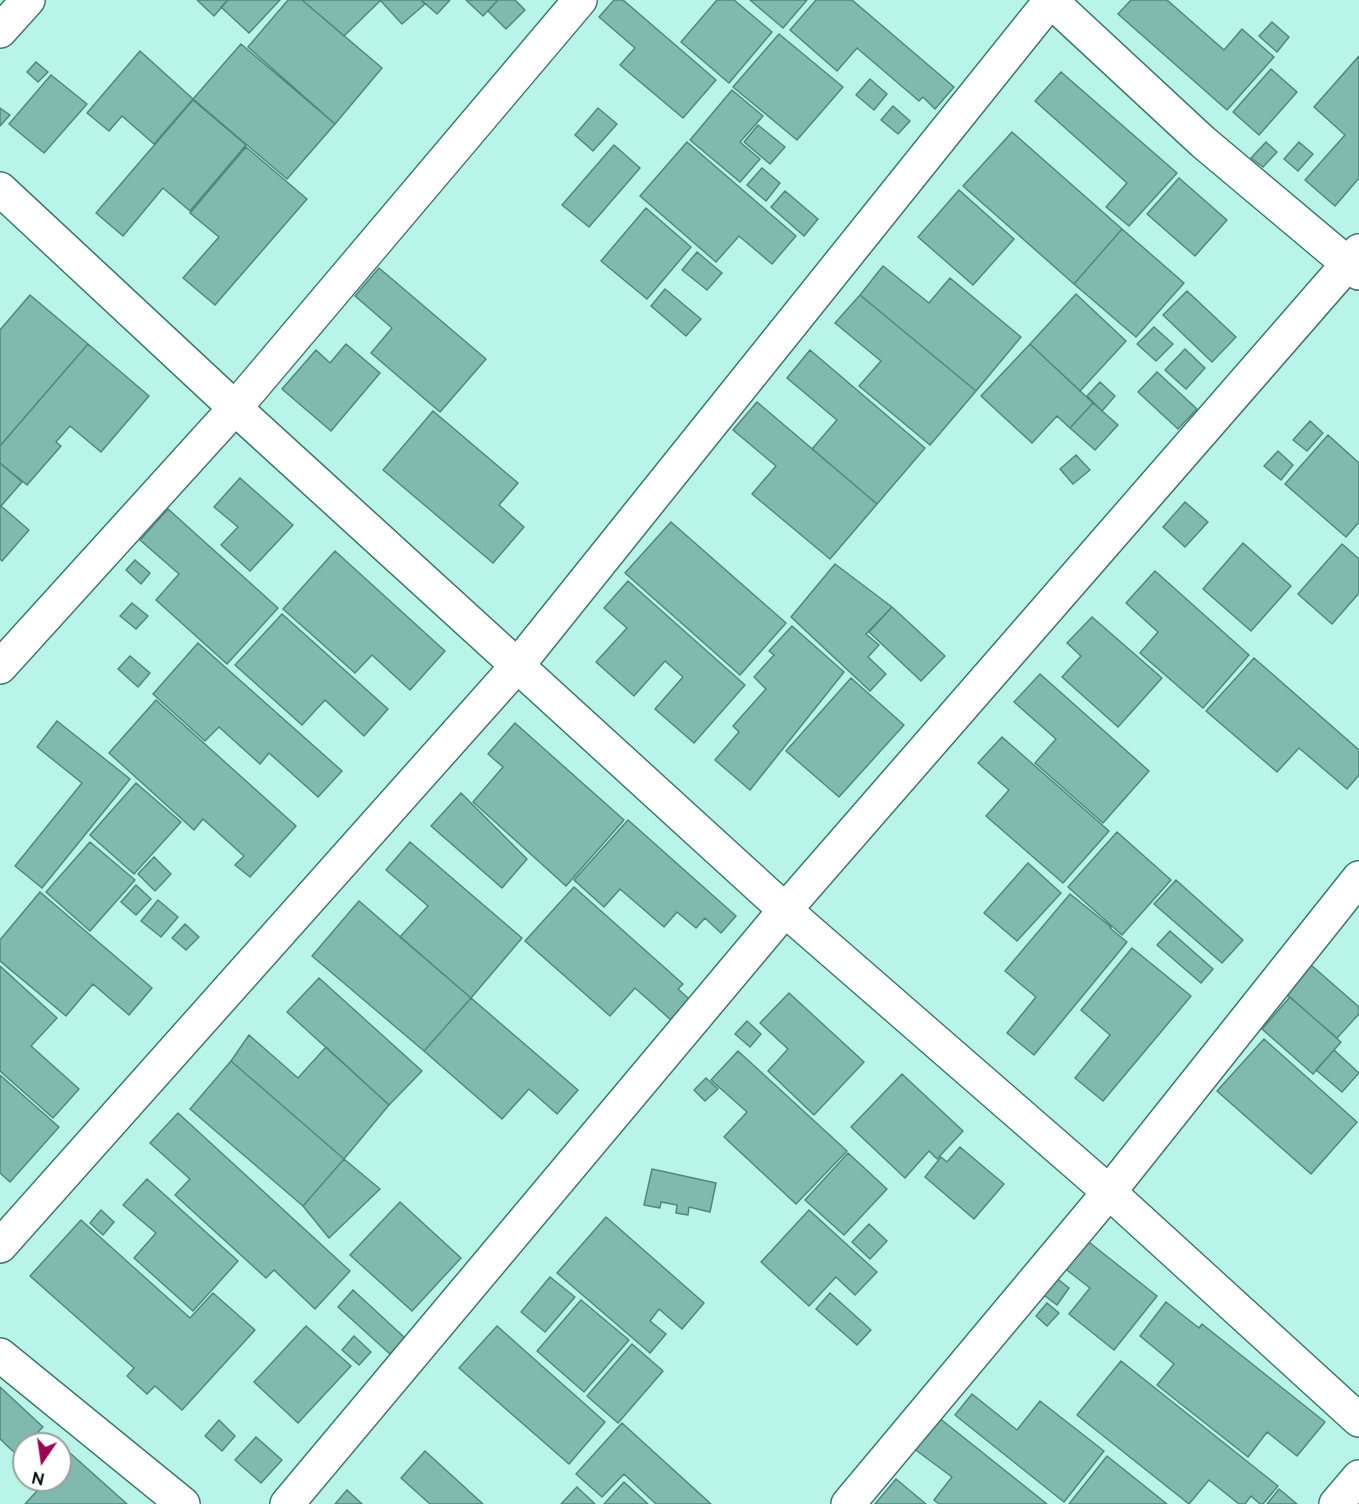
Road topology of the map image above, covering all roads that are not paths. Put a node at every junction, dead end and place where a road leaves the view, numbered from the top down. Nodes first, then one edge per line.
1 (28, 0) edge
2 (580, 0) edge
3 (1051, 0) edge
4 (0, 31) edge
5 (0, 189) edge
6 (1355, 262) edge
7 (235, 408) junction
8 (517, 666) junction
9 (0, 667) edge
10 (1359, 878) edge
11 (785, 910) junction
12 (1109, 1192) junction
13 (0, 1246) edge
14 (0, 1355) edge
15 (1359, 1420) edge
16 (1359, 1477) edge
17 (183, 1504) edge
18 (287, 1504) edge
19 (848, 1504) edge
20 (1336, 1504) edge

1 - 4 street
2 - 7 street
3 - 6 street
3 - 8 street
5 - 7 street
6 - 11 street
7 - 8 street
7 - 9 street
8 - 11 street
8 - 13 street
10 - 12 street
11 - 12 street
11 - 18 street
12 - 15 street
12 - 19 street
14 - 17 street
16 - 20 street

